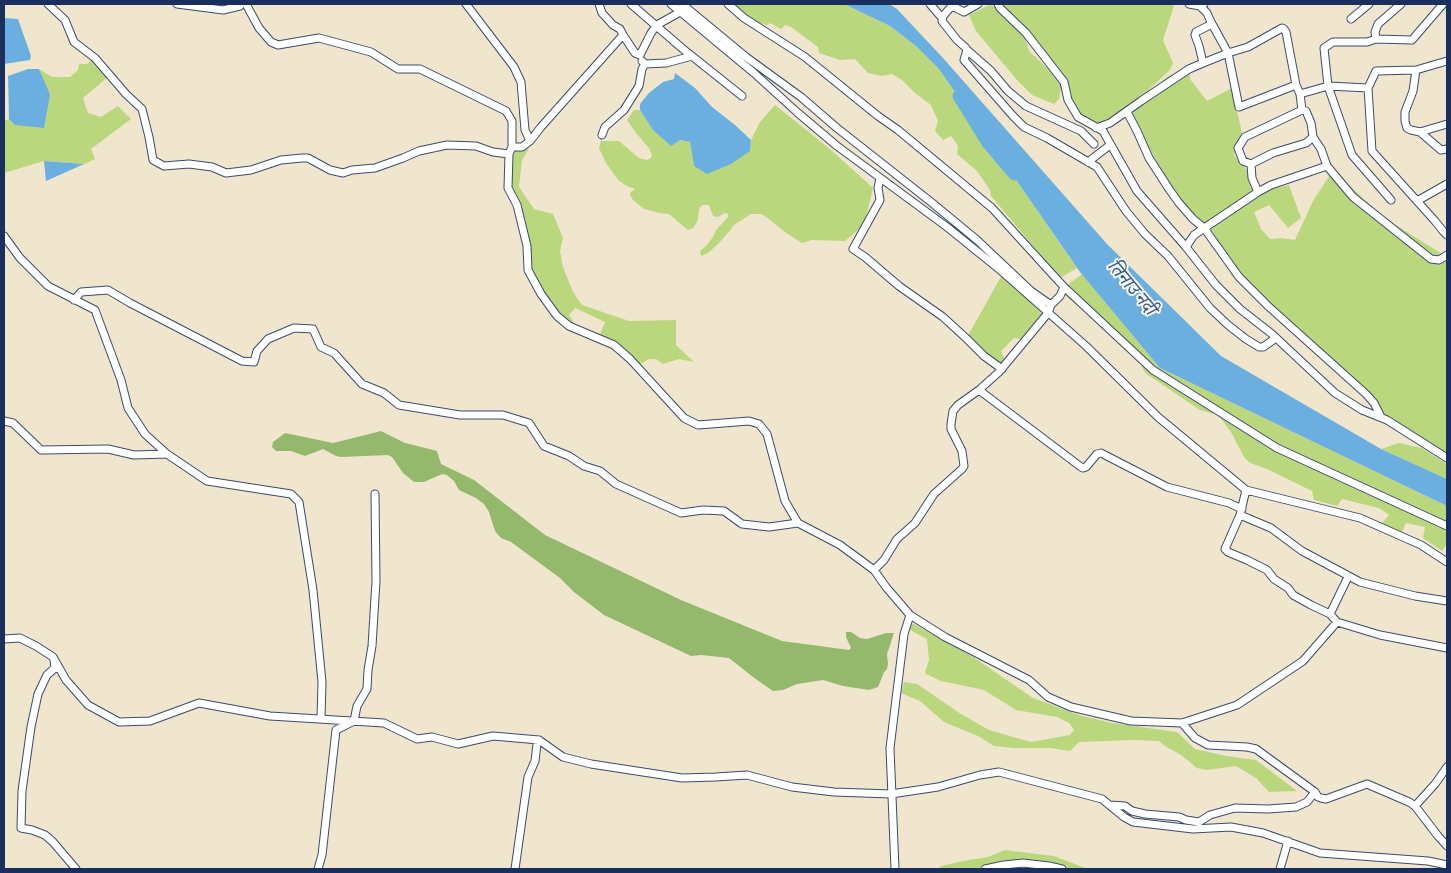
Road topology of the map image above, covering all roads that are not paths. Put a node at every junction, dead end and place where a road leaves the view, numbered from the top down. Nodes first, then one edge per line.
1 (48, 4) edge
2 (177, 4) edge
3 (241, 4) edge
4 (246, 4) edge
5 (466, 4) edge
6 (599, 4) edge
7 (631, 4) edge
8 (671, 4) edge
9 (682, 4) edge
10 (728, 4) edge
11 (930, 4) edge
12 (975, 4) edge
13 (998, 4) edge
14 (1189, 4) edge
15 (1369, 4) edge
16 (1401, 4) edge
17 (1443, 4) edge
18 (1202, 5) edge
19 (957, 6) edge
20 (680, 12) junction
21 (942, 18) junction
22 (1351, 19) dead end
23 (1211, 22) junction
24 (657, 25) junction
25 (623, 35) junction
26 (1376, 39) junction
27 (967, 50) junction
28 (1228, 53) junction
29 (638, 55) junction
30 (692, 56) junction
31 (1447, 62) edge
32 (1203, 63) junction
33 (645, 64) junction
34 (1416, 70) junction
35 (1296, 86) junction
36 (1328, 86) junction
37 (1368, 88) junction
38 (1300, 94) junction
39 (742, 96) dead end
40 (1302, 110) junction
41 (1126, 112) junction
42 (1447, 124) edge
43 (1096, 128) junction
44 (1420, 132) junction
45 (602, 135) dead end
46 (1313, 136) junction
47 (530, 141) junction
48 (1094, 144) dead end
49 (1110, 144) junction
50 (1447, 149) edge
51 (511, 150) junction
52 (1088, 162) junction
53 (1251, 164) junction
54 (1327, 166) junction
55 (880, 178) junction
56 (1447, 184) edge
57 (1258, 192) junction
58 (1391, 200) dead end
59 (1417, 201) junction
60 (1204, 228) junction
61 (1447, 234) edge
62 (4, 236) edge
63 (1186, 247) junction
64 (1447, 255) edge
65 (1064, 287) junction
66 (74, 300) junction
67 (1051, 305) junction
68 (1048, 313) junction
69 (1276, 338) junction
70 (1002, 369) junction
71 (979, 390) junction
72 (1381, 417) junction
73 (4, 421) edge
74 (167, 454) junction
75 (1447, 458) edge
76 (1246, 490) junction
77 (375, 494) dead end
78 (1241, 512) junction
79 (798, 523) junction
80 (1447, 526) edge
81 (1447, 562) edge
82 (874, 570) junction
83 (1348, 577) junction
84 (1447, 601) edge
85 (1330, 614) junction
86 (910, 615) junction
87 (1337, 622) junction
88 (4, 638) edge
89 (1447, 648) edge
90 (53, 657) junction
91 (321, 719) junction
92 (354, 721) junction
93 (1182, 723) junction
94 (539, 740) junction
95 (1447, 767) edge
96 (1316, 792) junction
97 (891, 794) junction
98 (1110, 805) junction
99 (1416, 806) junction
100 (1288, 841) junction
101 (1447, 846) edge
102 (1447, 865) edge
103 (76, 869) edge
104 (318, 869) edge
105 (515, 869) edge
106 (895, 869) edge
107 (985, 869) edge
108 (1062, 869) edge
109 (1280, 869) edge

1 - 51 street
2 - 3 street
4 - 51 street
5 - 47 street
6 - 25 street
7 - 24 street
8 - 20 street
9 - 67 street
10 - 65 street
11 - 21 street
12 - 19 street
13 - 43 street
14 - 18 street
15 - 22 street
16 - 26 street
17 - 26 street
18 - 23 street
19 - 21 street
20 - 24 street
20 - 55 street
21 - 27 street
23 - 28 street
23 - 32 street
24 - 29 street
24 - 30 street
25 - 29 street
25 - 47 street
26 - 36 street
27 - 48 street
27 - 52 street
28 - 32 street
28 - 35 street
28 - 35 street
29 - 33 street
30 - 33 street
30 - 39 street
31 - 34 street
32 - 41 street
33 - 45 street
34 - 37 street
34 - 44 street
35 - 38 street
36 - 37 street
36 - 38 street
36 - 58 street
37 - 59 street
38 - 40 street
40 - 46 street
40 - 53 street
41 - 43 street
41 - 60 street
42 - 44 street
43 - 49 street
44 - 50 street
46 - 53 street
46 - 54 street
47 - 51 street
49 - 52 street
49 - 63 street
51 - 79 street
52 - 69 street
53 - 57 street
54 - 57 street
54 - 64 street
55 - 68 street
55 - 70 street
56 - 59 street
57 - 60 street
59 - 61 street
60 - 63 street
60 - 72 street
62 - 66 street
63 - 69 street
65 - 67 street
65 - 80 street
66 - 74 street
66 - 79 street
67 - 68 street
68 - 70 street
68 - 76 street
69 - 72 street
70 - 71 street
71 - 78 street
71 - 82 street
72 - 75 street
73 - 74 street
74 - 91 street
76 - 78 street
76 - 81 street
77 - 92 street
78 - 83 street
78 - 85 street
79 - 82 street
82 - 86 street
83 - 84 street
83 - 85 street
85 - 87 street
86 - 93 street
86 - 97 street
87 - 89 street
87 - 93 street
88 - 90 street
90 - 91 street
90 - 103 street
91 - 92 street
92 - 94 street
92 - 104 street
93 - 96 street
94 - 97 street
94 - 105 street
95 - 99 street
96 - 98 street
96 - 99 street
97 - 98 street
97 - 106 street
98 - 100 street
99 - 101 street
100 - 102 street
100 - 109 street
107 - 108 street

